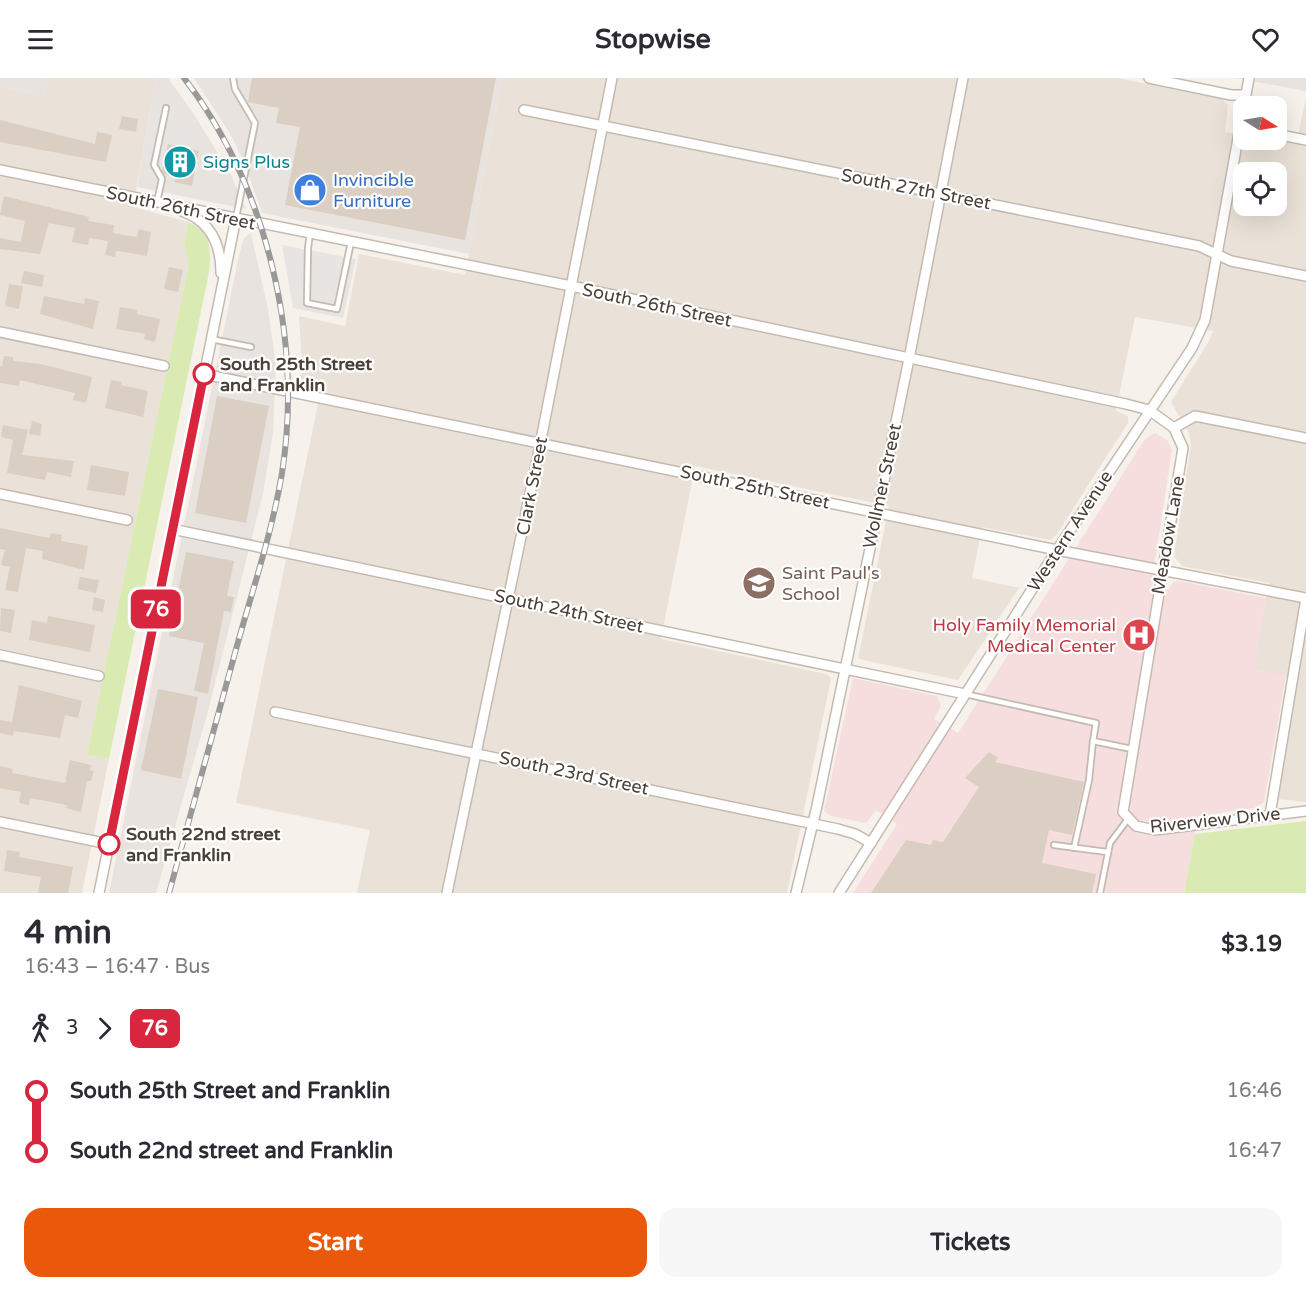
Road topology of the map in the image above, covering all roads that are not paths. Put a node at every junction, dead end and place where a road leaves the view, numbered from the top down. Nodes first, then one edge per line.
1 (233, 78) edge
2 (612, 78) edge
3 (963, 78) edge
4 (1149, 78) edge
5 (1249, 78) edge
6 (1245, 95) joint
7 (166, 108) dead end
8 (524, 110) dead end
9 (603, 126) junction
10 (1287, 136) edge
11 (1306, 140) edge
12 (1237, 150) edge
13 (0, 170) edge
14 (941, 194) junction
15 (157, 202) junction
16 (236, 218) junction
17 (310, 234) junction
18 (351, 242) junction
19 (1216, 255) junction
20 (1306, 276) edge
21 (571, 286) junction
22 (220, 295) junction
23 (0, 333) edge
24 (211, 339) junction
25 (251, 347) dead end
26 (909, 359) junction
27 (164, 366) dead end
28 (204, 374) junction
29 (1149, 410) junction
30 (1174, 428) junction
31 (1306, 438) edge
32 (541, 442) junction
33 (0, 494) edge
34 (877, 512) junction
35 (127, 520) dead end
36 (172, 529) junction
37 (1057, 550) junction
38 (1162, 571) junction
39 (1306, 598) edge
40 (509, 599) junction
41 (0, 655) edge
42 (845, 667) junction
43 (99, 676) dead end
44 (965, 694) junction
45 (275, 712) dead end
46 (1093, 741) junction
47 (1132, 749) junction
48 (476, 753) junction
49 (1306, 811) edge
50 (1270, 814) junction
51 (1128, 819) junction
52 (0, 822) edge
53 (812, 824) junction
54 (871, 843) junction
55 (109, 844) junction
56 (1054, 845) dead end
57 (1074, 848) junction
58 (1107, 852) junction
59 (99, 893) edge
60 (447, 893) edge
61 (796, 893) edge
62 (839, 893) edge
63 (1100, 893) edge

1 - 16 lane
2 - 9 street, Clark Street
3 - 14 street, Wollmer Street
4 - 6 street
5 - 6 street
7 - 15 lane
8 - 9 street, South 27th Street
9 - 14 street, South 27th Street
9 - 21 street, Clark Street
10 - 11 street
12 - 19 street
13 - 15 street, South 26th Street
14 - 19 street, South 27th Street
14 - 26 street, Wollmer Street
15 - 16 street, South 26th Street
15 - 22 street
16 - 17 street, South 26th Street
16 - 22 street
17 - 18 street, South 26th Street
17 - 18 lane
18 - 21 street, South 26th Street
19 - 20 street, South 27th Street
19 - 29 street, Western Avenue
21 - 26 street, South 26th Street
21 - 32 street, Clark Street
22 - 24 street
23 - 27 street
24 - 25 lane
24 - 28 street
26 - 29 street, South 26th Street
26 - 34 street, Wollmer Street
28 - 32 street, South 25th Street
28 - 36 street
29 - 30 street, South 26th Street
29 - 37 street, Western Avenue
30 - 31 street
30 - 38 street, Meadow Lane
32 - 34 street, South 25th Street
32 - 40 street, Clark Street
33 - 35 street
34 - 37 street, South 25th Street
34 - 42 street, Wollmer Street
36 - 40 street, South 24th Street
36 - 55 street
37 - 38 street, South 25th Street
37 - 44 street, Western Avenue
38 - 39 street, South 25th Street
38 - 47 street, Meadow Lane
39 - 50 street
40 - 42 street, South 24th Street
40 - 48 street, Clark Street
41 - 43 street
42 - 44 street, South 24th Street
42 - 53 street, Wollmer Street
44 - 46 lane
44 - 54 street, Western Avenue
45 - 48 street, South 23rd Street
46 - 47 lane
46 - 57 lane
47 - 51 street, Meadow Lane
48 - 53 street, South 23rd Street
48 - 60 street, Clark Street
49 - 50 street, Riverview Drive
50 - 51 street, Riverview Drive
51 - 58 lane
52 - 55 street
53 - 54 street, South 23rd Street
53 - 61 street, Wollmer Street
54 - 62 street, Western Avenue
55 - 59 street
56 - 57 lane
57 - 58 lane
58 - 63 lane

